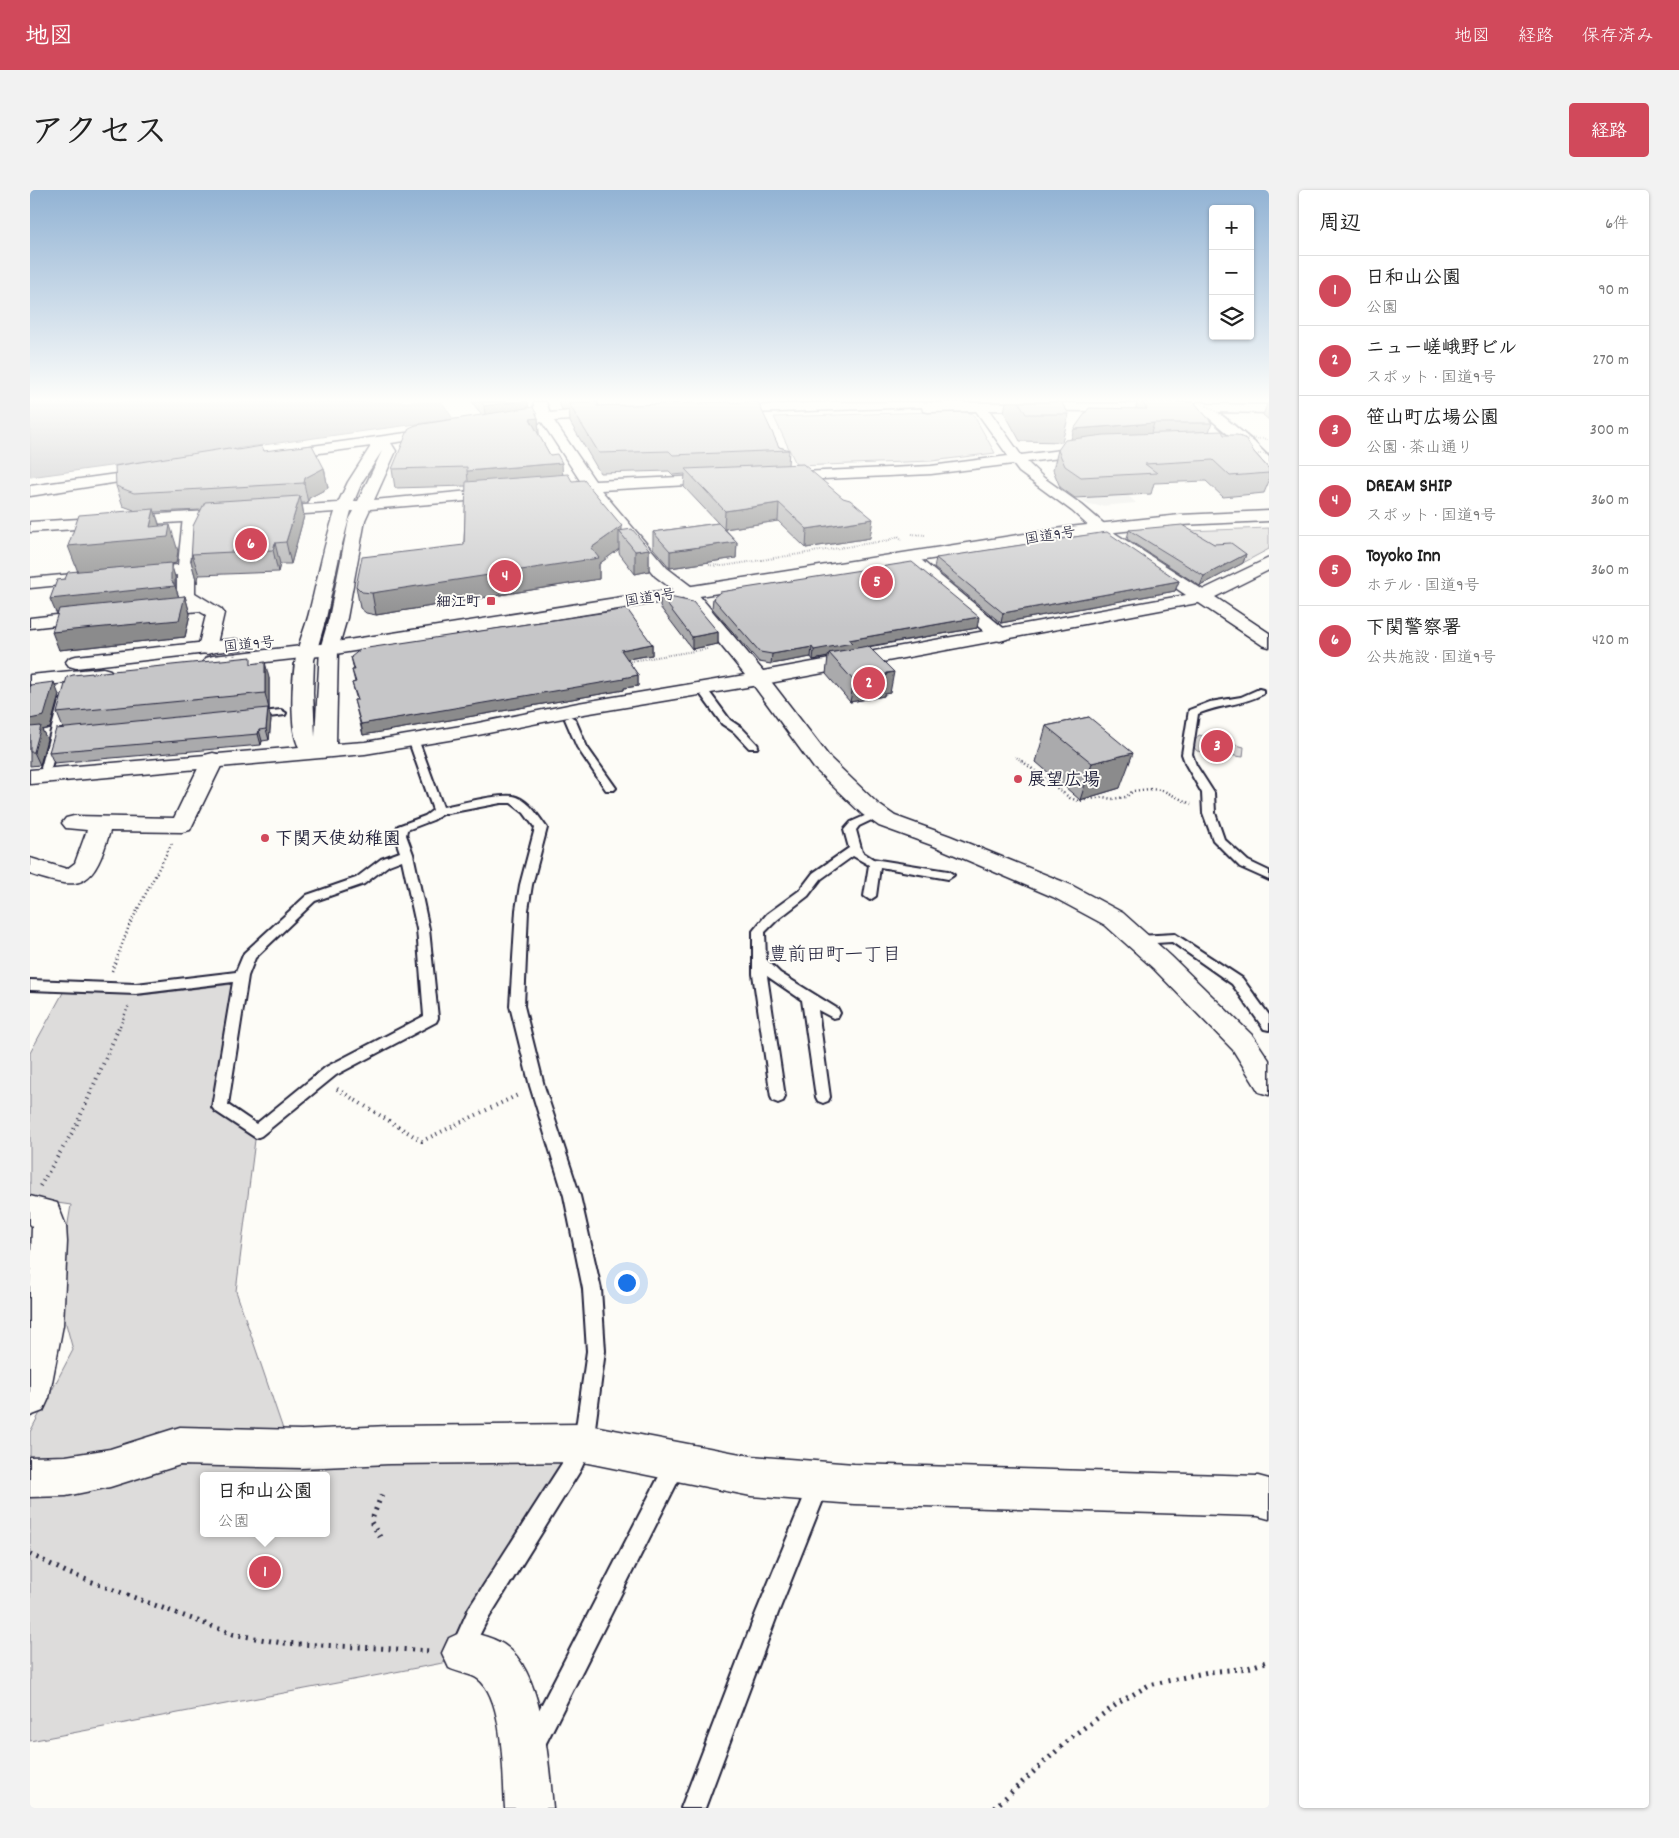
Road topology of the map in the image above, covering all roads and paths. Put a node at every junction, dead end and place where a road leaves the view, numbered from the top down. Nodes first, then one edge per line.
1 (122, 478) edge
2 (358, 478) edge
3 (376, 478) edge
4 (584, 478) edge
5 (741, 478) edge
6 (1036, 478) edge
7 (589, 485) junction
8 (538, 490) edge
9 (30, 491) edge
10 (519, 491) edge
11 (363, 505) junction
12 (343, 507) junction
13 (1269, 507) edge
14 (1269, 516) edge
15 (191, 517) junction
16 (1093, 523) junction
17 (30, 527) edge
18 (902, 540) dead end
19 (908, 558) junction
20 (1269, 563) edge
21 (709, 565) edge
22 (186, 569) junction
23 (30, 583) edge
24 (678, 586) junction
25 (1202, 597) junction
26 (203, 605) junction
27 (136, 612) edge
28 (107, 615) edge
29 (30, 622) edge
30 (1000, 635) junction
31 (236, 637) dead end
32 (331, 642) junction
33 (1269, 642) edge
34 (308, 645) junction
35 (207, 648) junction
36 (710, 648) dead end
37 (621, 663) edge
38 (30, 667) edge
39 (233, 667) edge
40 (759, 679) junction
41 (30, 681) edge
42 (68, 686) edge
43 (1259, 692) dead end
44 (706, 695) dead end
45 (282, 713) dead end
46 (242, 717) edge
47 (570, 720) dead end
48 (413, 739) junction
49 (753, 746) dead end
50 (317, 753) junction
51 (1014, 756) dead end
52 (213, 760) junction
53 (38, 772) edge
54 (610, 788) dead end
55 (1208, 807) junction
56 (439, 811) junction
57 (876, 814) junction
58 (74, 823) dead end
59 (101, 824) junction
60 (182, 825) junction
61 (855, 849) junction
62 (407, 854) junction
63 (875, 863) junction
64 (30, 866) edge
65 (948, 876) dead end
66 (1269, 876) edge
67 (870, 896) dead end
68 (1139, 940) junction
69 (759, 960) junction
70 (242, 976) junction
71 (30, 985) edge
72 (106, 988) junction
73 (136, 989) junction
74 (809, 998) junction
75 (833, 1012) dead end
76 (1269, 1025) edge
77 (321, 1079) junction
78 (1269, 1084) edge
79 (537, 1086) junction
80 (778, 1097) dead end
81 (824, 1097) dead end
82 (34, 1199) edge
83 (30, 1398) edge
84 (583, 1444) junction
85 (678, 1461) junction
86 (30, 1477) edge
87 (821, 1482) junction
88 (383, 1492) dead end
89 (1269, 1499) edge
90 (380, 1537) dead end
91 (30, 1554) edge
92 (464, 1653) junction
93 (1269, 1661) edge
94 (525, 1764) junction
95 (529, 1808) edge
96 (693, 1808) edge
97 (994, 1808) edge

1 - 9 main road
2 - 12 main road
3 - 11 main road
4 - 7 main road
5 - 7 main road
6 - 16 main road
7 - 8 main road
7 - 24 main road
10 - 11 main road
11 - 12 main road
11 - 32 main road
12 - 15 main road
12 - 34 main road
13 - 16 main road, 国道9号
14 - 16 main road, 国道9号
15 - 17 main road
15 - 22 main road
16 - 19 main road, 国道9号
16 - 24 main road, 国道9号
16 - 25 main road
18 - 21 path
19 - 24 main road, 国道9号
19 - 30 main road
20 - 25 main road
22 - 23 main road
22 - 26 main road
24 - 32 main road, 国道9号
24 - 40 main road
25 - 30 main road
25 - 33 main road
26 - 27 main road
26 - 35 main road
28 - 29 main road
30 - 40 main road
31 - 39 path, bridge
32 - 34 main road, 国道9号
32 - 50 main road
34 - 35 main road, 国道9号
34 - 41 main road, 国道9号
34 - 50 main road
35 - 38 main road, 国道9号
36 - 37 path
40 - 48 main road
40 - 57 main road
42 - 53 lane
43 - 55 lane
44 - 49 lane
45 - 46 lane
47 - 54 lane
48 - 50 main road
48 - 56 lane
50 - 52 main road
51 - 55 path
52 - 53 main road
52 - 60 main road
55 - 66 lane
56 - 62 lane
56 - 79 lane
57 - 61 lane
57 - 68 main road
58 - 59 main road
59 - 60 main road
59 - 64 main road
60 - 72 path
61 - 63 lane
61 - 69 lane
62 - 70 lane
62 - 77 lane
63 - 65 lane
63 - 67 lane
68 - 76 lane
68 - 78 main road
69 - 74 lane
69 - 80 lane
70 - 73 lane
70 - 77 lane
71 - 72 lane
72 - 73 lane
73 - 82 path
74 - 75 lane
74 - 81 lane
77 - 79 path
79 - 84 lane
82 - 83 main road
84 - 85 main road
84 - 86 main road
84 - 92 lane
85 - 87 main road
85 - 94 lane
87 - 89 main road
87 - 96 lane
88 - 90 path
91 - 92 path
92 - 94 main road
93 - 97 path
94 - 95 main road

